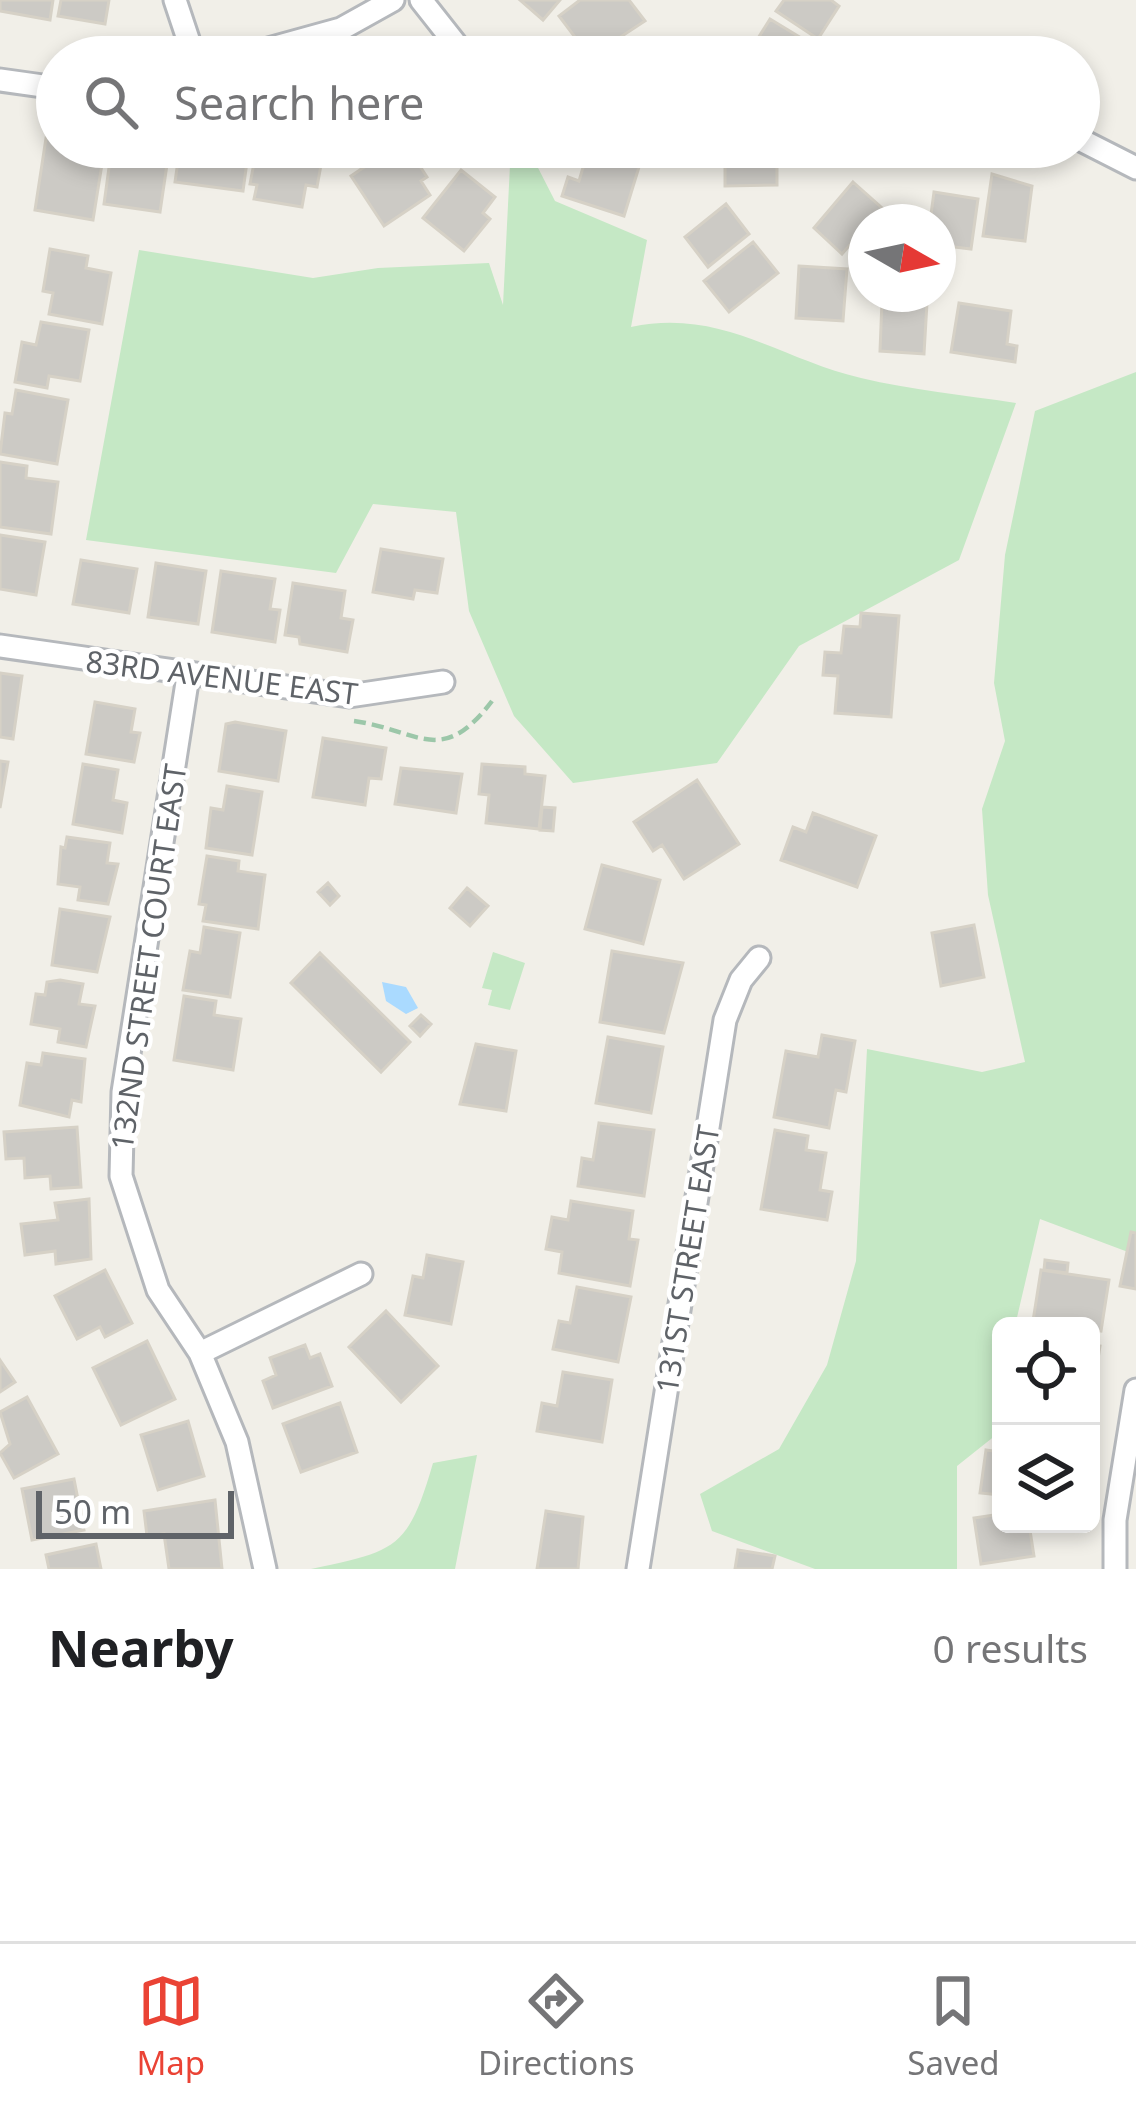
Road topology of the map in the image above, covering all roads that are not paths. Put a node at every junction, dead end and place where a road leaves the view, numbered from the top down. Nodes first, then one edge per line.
1 (175, 0) edge
2 (393, 0) edge
3 (421, 0) edge
4 (187, 36) edge
5 (315, 36) edge
6 (449, 36) edge
7 (0, 80) edge
8 (36, 85) edge
9 (1100, 150) edge
10 (1136, 168) edge
11 (0, 646) edge
12 (188, 676) junction
13 (443, 682) dead end
14 (759, 958) dead end
15 (362, 1274) dead end
16 (200, 1353) junction
17 (1136, 1390) edge
18 (265, 1569) edge
19 (638, 1569) edge
20 (1115, 1569) edge

1 - 4 street
2 - 5 street
3 - 6 street
7 - 8 street
9 - 10 street
11 - 12 street, 83RD AVENUE EAST
12 - 13 street, 83RD AVENUE EAST
12 - 16 street, 132ND STREET COURT EAST
14 - 19 street, 131ST STREET EAST
15 - 16 street
16 - 18 street, 132ND STREET COURT EAST
17 - 20 street

